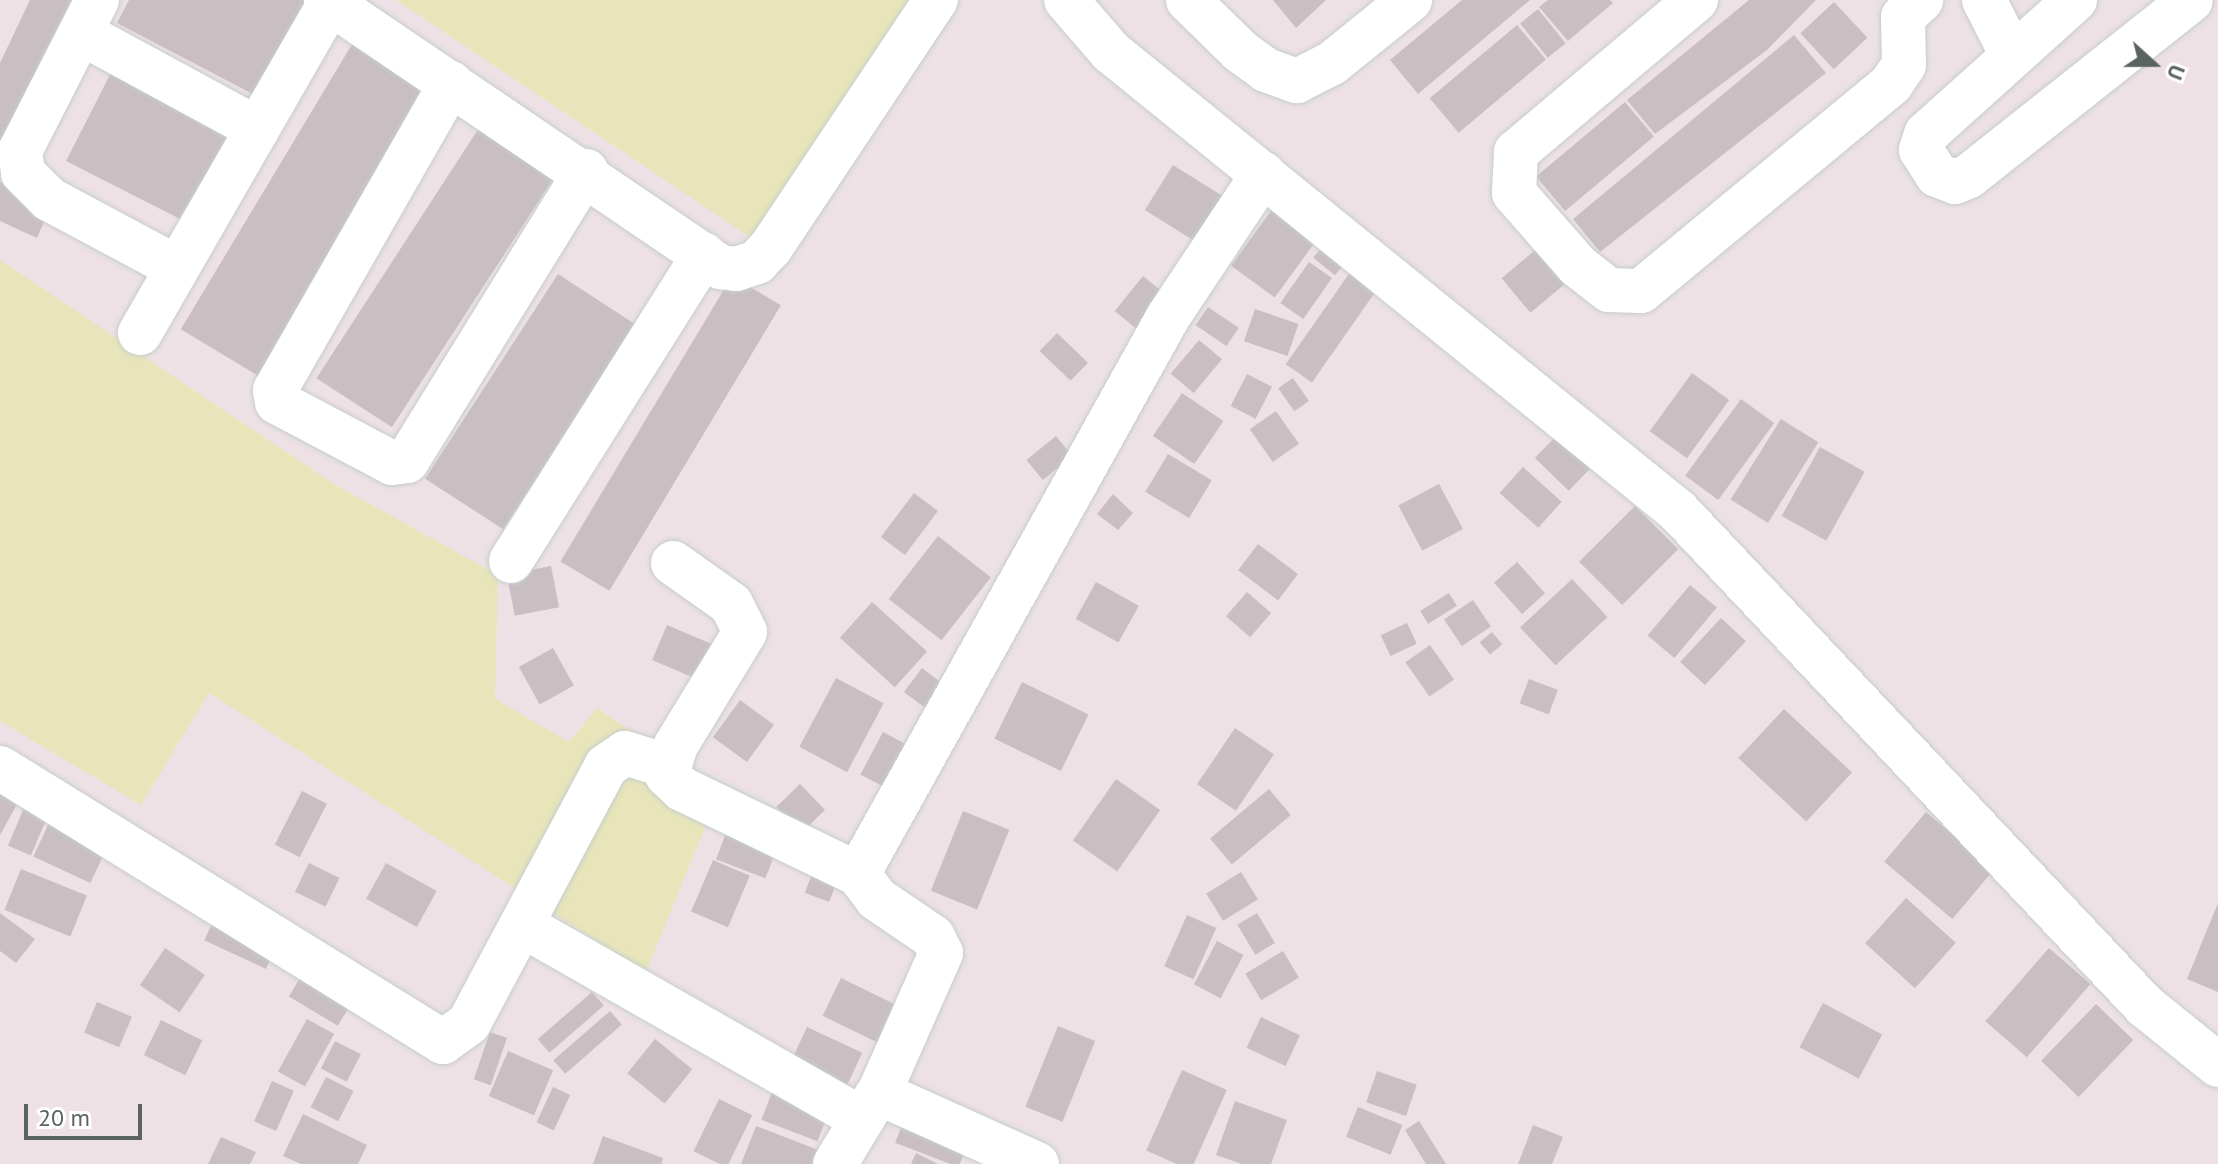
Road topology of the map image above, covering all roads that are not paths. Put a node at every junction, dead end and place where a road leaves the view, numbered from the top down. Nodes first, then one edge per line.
1 (936, 0) edge
2 (1066, 0) edge
3 (1188, 0) edge
4 (1410, 0) edge
5 (1696, 0) edge
6 (1984, 0) edge
7 (2075, 0) edge
8 (2191, 0) edge
9 (328, 1) edge
10 (1904, 6) edge
11 (89, 16) edge
12 (2012, 55) junction
13 (451, 83) junction
14 (258, 129) junction
15 (586, 171) junction
16 (1263, 174) junction
17 (704, 255) junction
18 (176, 267) junction
19 (140, 333) dead end
20 (511, 561) dead end
21 (673, 563) dead end
22 (667, 766) junction
23 (0, 768) edge
24 (858, 874) junction
25 (522, 925) junction
26 (2218, 1065) edge
27 (870, 1106) junction
28 (835, 1164) edge
29 (1037, 1164) edge

1 - 17 street
2 - 16 street
3 - 4 street
5 - 10 street
6 - 12 street
7 - 12 street
8 - 12 street
9 - 13 street
9 - 14 street
11 - 14 street
11 - 18 street
13 - 15 street
13 - 15 street
14 - 18 street
15 - 17 street
16 - 24 street
16 - 26 street
17 - 20 street
18 - 19 street
21 - 22 street
22 - 24 street
22 - 25 street
23 - 25 street
24 - 27 street
25 - 27 street
27 - 28 street
27 - 29 street

